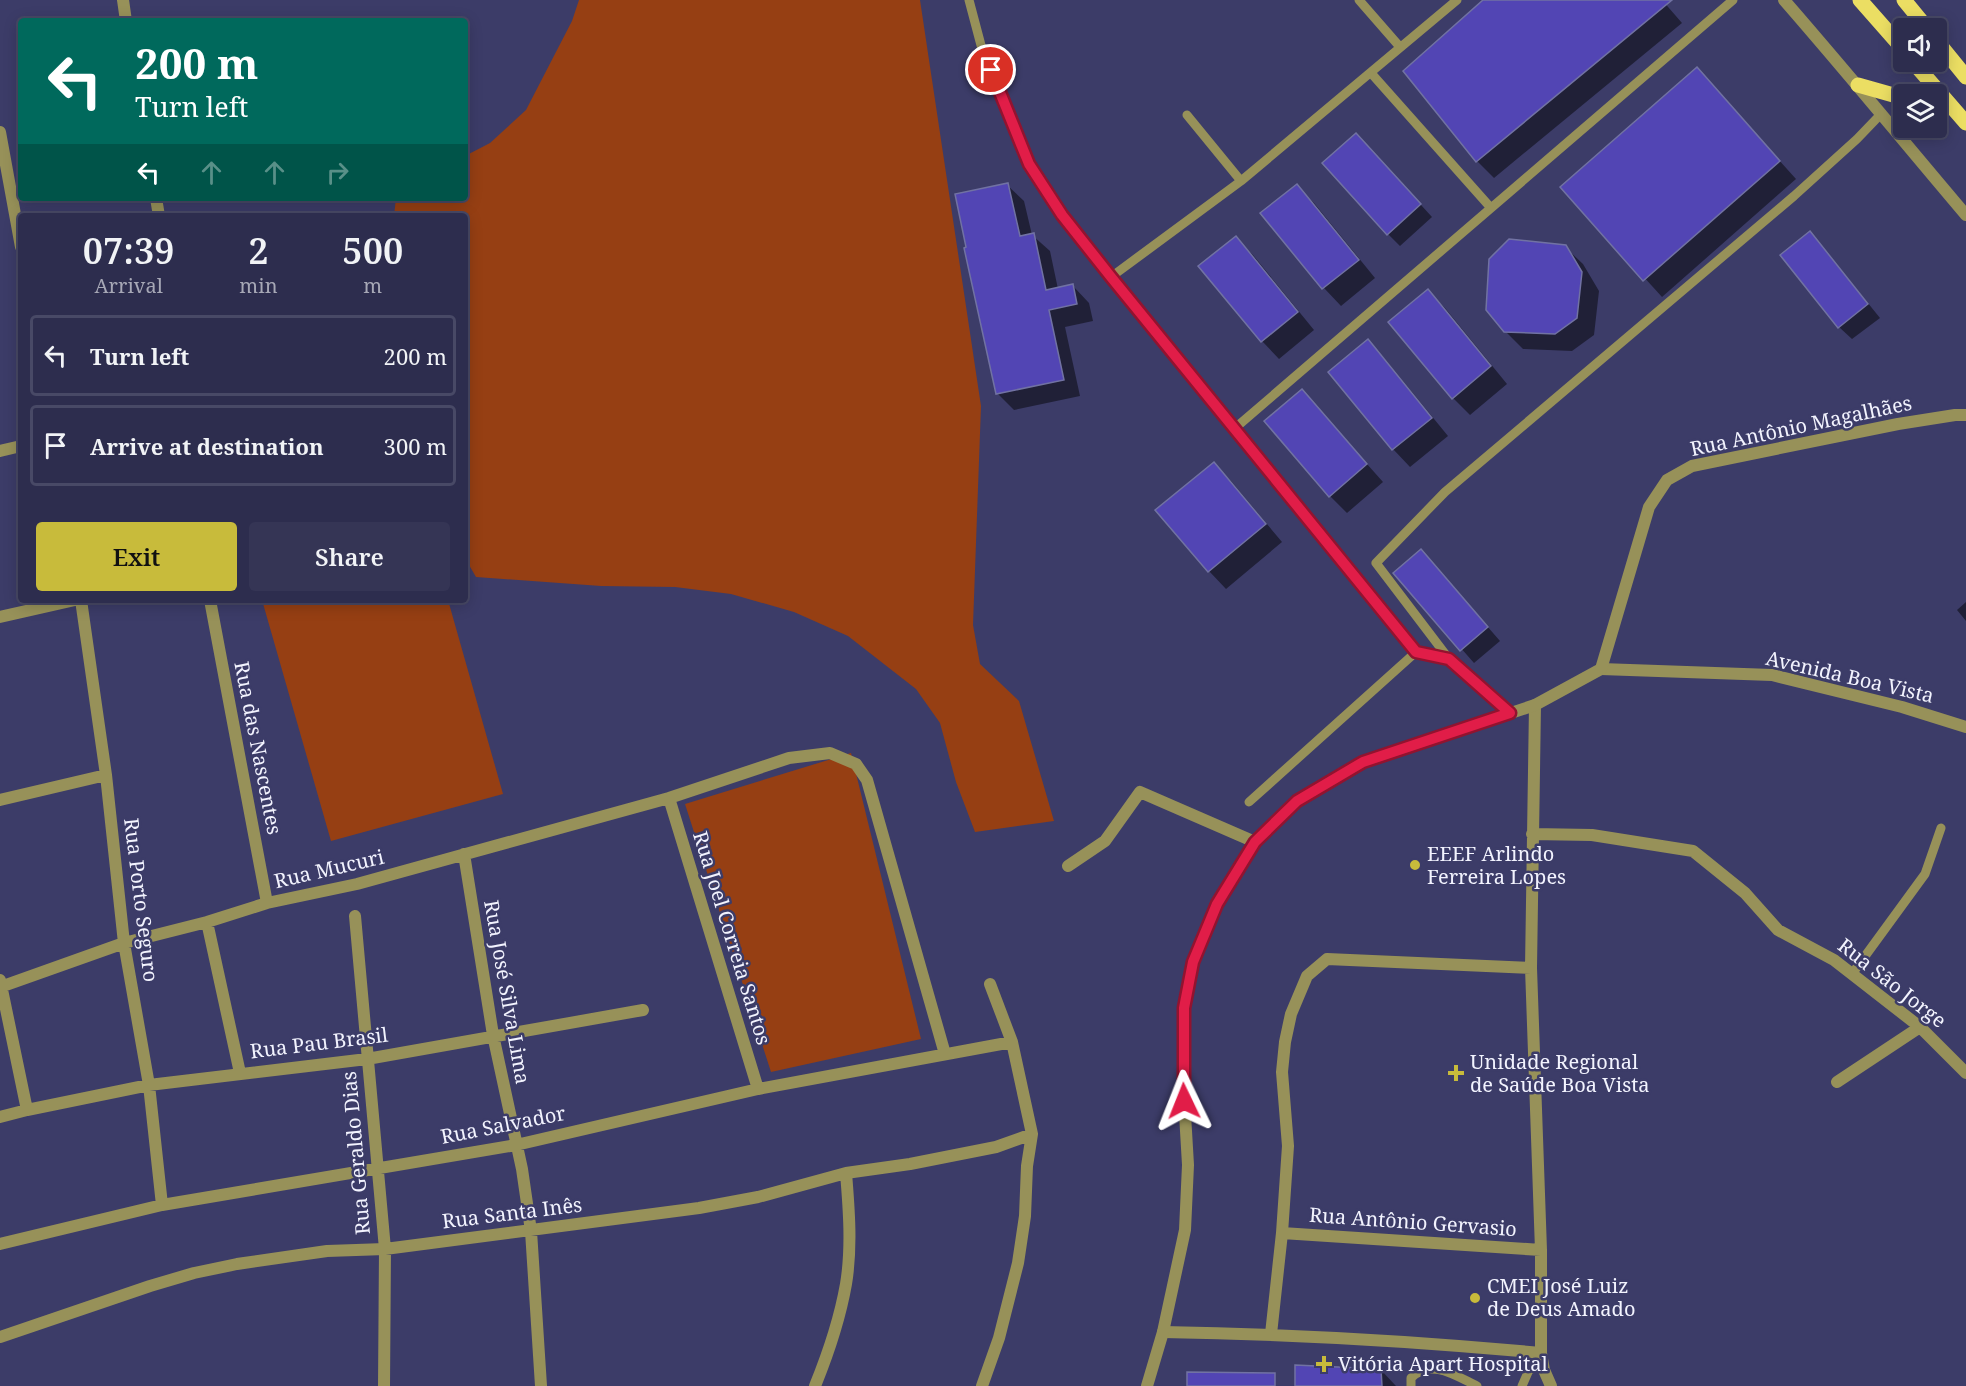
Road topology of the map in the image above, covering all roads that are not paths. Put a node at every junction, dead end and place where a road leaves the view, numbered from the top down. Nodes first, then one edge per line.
1 (123, 0) edge
2 (969, 0) edge
3 (1359, 0) edge
4 (1457, 0) edge
5 (1733, 0) edge
6 (1784, 0) edge
7 (1860, 0) edge
8 (1904, 0) edge
9 (126, 18) edge
10 (1919, 18) edge
11 (1893, 38) edge
12 (1400, 47) junction
13 (1947, 53) edge
14 (1922, 72) edge
15 (1371, 73) junction
16 (1966, 76) edge
17 (1858, 85) junction
18 (1893, 95) edge
19 (1947, 109) edge
20 (1955, 111) junction
21 (1881, 114) junction
22 (1187, 115) dead end
23 (1966, 123) edge
24 (0, 133) edge
25 (1240, 181) junction
26 (1491, 208) junction
27 (1966, 215) edge
28 (18, 231) edge
29 (1111, 277) junction
30 (1966, 415) edge
31 (1234, 429) junction
32 (18, 448) edge
33 (0, 451) edge
34 (62, 603) edge
35 (81, 603) edge
36 (211, 603) edge
37 (0, 617) edge
38 (1416, 652) junction
39 (1449, 659) junction
40 (1601, 669) junction
41 (1535, 705) junction
42 (1510, 713) junction
43 (1966, 727) edge
44 (106, 775) junction
45 (669, 798) junction
46 (0, 800) edge
47 (1249, 802) dead end
48 (1941, 828) dead end
49 (1532, 834) junction
50 (1255, 842) junction
51 (464, 854) junction
52 (1068, 866) dead end
53 (267, 903) junction
54 (355, 916) dead end
55 (207, 922) junction
56 (124, 943) junction
57 (1531, 968) junction
58 (1852, 974) junction
59 (0, 984) edge
60 (990, 984) dead end
61 (643, 1010) dead end
62 (1920, 1027) junction
63 (493, 1035) junction
64 (1012, 1042) junction
65 (945, 1054) junction
66 (368, 1059) junction
67 (240, 1073) junction
68 (1966, 1073) edge
69 (1837, 1082) dead end
70 (150, 1085) junction
71 (758, 1089) junction
72 (27, 1110) junction
73 (0, 1117) edge
74 (1032, 1134) junction
75 (516, 1145) junction
76 (378, 1168) junction
77 (846, 1173) junction
78 (162, 1205) junction
79 (531, 1231) junction
80 (1282, 1233) junction
81 (0, 1244) edge
82 (385, 1249) junction
83 (1541, 1250) junction
84 (1163, 1332) junction
85 (1271, 1334) junction
86 (0, 1337) edge
87 (1542, 1358) junction
88 (1522, 1385) edge
89 (384, 1386) edge
90 (541, 1386) edge
91 (815, 1386) edge
92 (982, 1386) edge
93 (1148, 1386) edge
94 (1411, 1386) edge
95 (1477, 1386) edge
96 (1551, 1386) edge

1 - 9 street
2 - 29 lane
3 - 12 lane
4 - 12 lane
5 - 26 lane
6 - 17 street
7 - 11 main road
8 - 10 main road
12 - 15 lane
13 - 16 main road
14 - 20 main road
15 - 25 lane
15 - 26 lane
17 - 18 main road
17 - 21 street
19 - 20 main road
20 - 23 main road
21 - 27 street
21 - 39 lane
22 - 25 lane
24 - 28 street
25 - 29 lane
26 - 31 lane
29 - 31 lane
30 - 40 street, Rua Antônio Magalhães
31 - 38 lane
32 - 33 street
34 - 37 street
35 - 44 street, Rua Porto Seguro
36 - 53 street, Rua das Nascentes
38 - 39 lane
38 - 47 lane
39 - 42 lane
40 - 41 street
40 - 43 street, Avenida Boa Vista
41 - 42 street
41 - 49 street
42 - 50 street
44 - 46 street
44 - 56 street, Rua Porto Seguro
45 - 51 street, Rua Mucuri
45 - 65 street, Rua Mucuri
45 - 71 street, Rua Joel Correia Santos
48 - 58 lane
49 - 57 street
49 - 58 street, Rua São Jorge
50 - 52 street
50 - 84 street
51 - 53 street, Rua Mucuri
51 - 63 street, Rua José Silva Lima
53 - 55 street, Rua Mucuri
54 - 66 street, Rua Geraldo Dias
55 - 56 street, Rua Mucuri
55 - 67 street
56 - 59 street, Rua Mucuri
56 - 70 street, Rua Porto Seguro
57 - 80 street
57 - 83 street
58 - 62 street, Rua São Jorge
59 - 72 street
60 - 64 street
61 - 63 street, Rua Pau Brasil
62 - 68 street, Rua São Jorge
62 - 69 street
63 - 66 street, Rua Pau Brasil
63 - 75 street, Rua José Silva Lima
64 - 65 street, Rua Salvador
64 - 74 street
65 - 71 street, Rua Salvador
66 - 67 street, Rua Pau Brasil
66 - 76 street, Rua Geraldo Dias
67 - 70 street, Rua Pau Brasil
70 - 72 street, Rua Pau Brasil
70 - 78 street, Rua Porto Seguro
71 - 75 street, Rua Salvador
72 - 73 street, Rua Pau Brasil
74 - 77 street, Rua Santa Inês
74 - 92 street
75 - 76 street, Rua Salvador
75 - 79 street, Rua José Silva Lima
76 - 78 street, Rua Salvador
76 - 82 street, Rua Geraldo Dias
77 - 79 street, Rua Santa Inês
77 - 91 street
78 - 81 street, Rua Salvador
79 - 82 street, Rua Santa Inês
79 - 90 street, Rua José Silva Lima
80 - 83 street, Rua Antônio Gervasio
80 - 85 street
82 - 86 street, Rua Santa Inês
82 - 89 street, Rua Geraldo Dias
83 - 87 street
84 - 85 street
84 - 93 street
85 - 87 street
87 - 88 lane
87 - 96 street
94 - 95 lane

